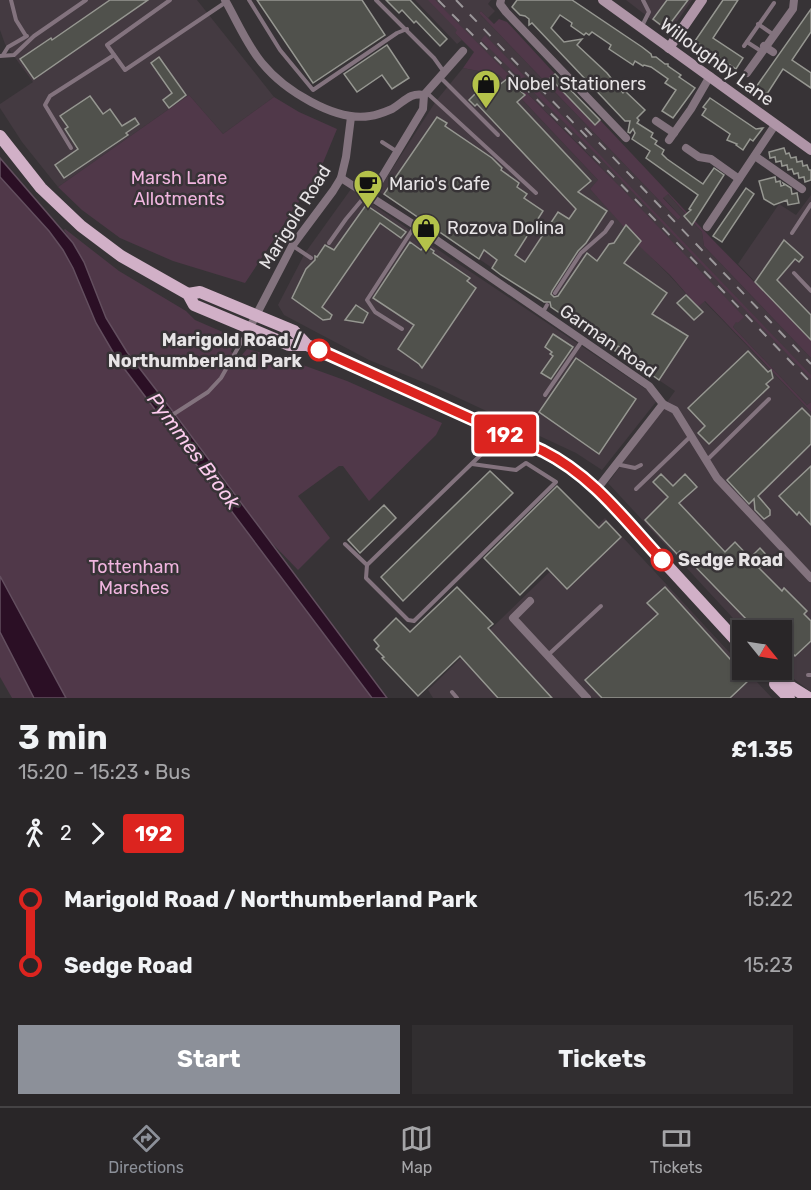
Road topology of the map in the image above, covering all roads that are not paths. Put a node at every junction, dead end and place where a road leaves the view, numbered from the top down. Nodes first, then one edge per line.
1 (11, 0) edge
2 (86, 0) edge
3 (170, 0) edge
4 (249, 0) edge
5 (376, 0) edge
6 (501, 0) edge
7 (603, 0) edge
8 (643, 0) edge
9 (702, 0) edge
10 (794, 0) edge
11 (225, 1) edge
12 (774, 3) dead end
13 (758, 24) junction
14 (641, 28) junction
15 (407, 29) junction
16 (775, 35) junction
17 (26, 36) junction
18 (34, 36) junction
19 (669, 48) junction
20 (763, 49) junction
21 (463, 51) dead end
22 (773, 52) dead end
23 (114, 55) junction
24 (2, 56) edge
25 (747, 73) dead end
26 (442, 75) junction
27 (710, 76) junction
28 (425, 94) junction
29 (351, 117) junction
30 (656, 121) dead end
31 (775, 125) junction
32 (498, 135) dead end
33 (0, 136) edge
34 (626, 138) dead end
35 (382, 142) dead end
36 (71, 148) dead end
37 (686, 148) dead end
38 (811, 150) edge
39 (398, 152) junction
40 (755, 156) junction
41 (341, 178) junction
42 (739, 179) junction
43 (376, 187) dead end
44 (802, 189) dead end
45 (536, 193) dead end
46 (366, 195) junction
47 (811, 204) edge
48 (612, 222) dead end
49 (416, 226) junction
50 (707, 227) dead end
51 (792, 233) dead end
52 (329, 243) dead end
53 (292, 246) junction
54 (311, 258) dead end
55 (794, 273) dead end
56 (811, 291) edge
57 (555, 293) dead end
58 (188, 294) junction
59 (547, 305) dead end
60 (542, 313) junction
61 (255, 315) junction
62 (249, 329) junction
63 (402, 329) dead end
64 (582, 340) junction
65 (307, 345) junction
66 (545, 395) dead end
67 (769, 399) dead end
68 (663, 404) junction
69 (163, 421) dead end
70 (499, 431) junction
71 (692, 436) junction
72 (706, 460) junction
73 (472, 464) junction
74 (615, 464) junction
75 (640, 465) dead end
76 (597, 489) junction
77 (636, 489) dead end
78 (345, 544) dead end
79 (367, 565) junction
80 (811, 578) edge
81 (530, 601) dead end
82 (601, 606) dead end
83 (732, 636) edge
84 (548, 655) junction
85 (773, 680) edge
86 (781, 680) edge
87 (452, 692) dead end
88 (457, 698) edge
89 (587, 698) edge
90 (789, 698) edge
91 (809, 698) edge

1 - 17 lane
2 - 18 lane
3 - 23 lane
4 - 15 lane
5 - 15 lane
6 - 34 street
7 - 14 street, Willoughby Lane
8 - 14 lane
9 - 19 street
10 - 16 street
11 - 23 lane
11 - 29 street
12 - 13 lane
13 - 16 lane
13 - 20 lane
14 - 19 street, Willoughby Lane
15 - 26 lane
16 - 20 street
17 - 18 lane
17 - 24 lane
18 - 24 lane
19 - 27 street, Willoughby Lane
20 - 22 street
20 - 25 street
21 - 26 street
23 - 36 lane
26 - 28 street
26 - 32 lane
27 - 30 street
27 - 31 street, Willoughby Lane
28 - 29 street
28 - 39 street
28 - 45 lane
29 - 41 street, Marigold Road
31 - 38 street, Willoughby Lane
31 - 40 street
33 - 58 main road
35 - 39 lane
37 - 42 street
39 - 43 street
40 - 42 street
40 - 44 street
41 - 46 street, Garman Road
41 - 53 street, Marigold Road
42 - 50 street
46 - 49 street, Garman Road
46 - 52 lane
47 - 51 lane
48 - 57 lane
49 - 60 street, Garman Road
49 - 63 lane
53 - 54 lane
53 - 61 street, Marigold Road
55 - 56 lane
58 - 61 main road
58 - 62 main road
59 - 60 lane
60 - 64 street, Garman Road
61 - 62 street, Marigold Road
61 - 65 main road
62 - 65 main road
62 - 69 lane
64 - 66 lane
64 - 68 street, Garman Road
65 - 70 main road
67 - 72 lane
68 - 71 street, Garman Road
68 - 74 street
70 - 73 lane
70 - 76 main road
71 - 72 street, Garman Road
71 - 77 lane
72 - 80 street, Garman Road
73 - 79 lane
73 - 79 lane
74 - 75 lane
74 - 76 street
76 - 83 main road
78 - 79 lane
81 - 84 street
82 - 84 lane
84 - 89 street
85 - 90 main road
86 - 91 main road
87 - 88 lane

